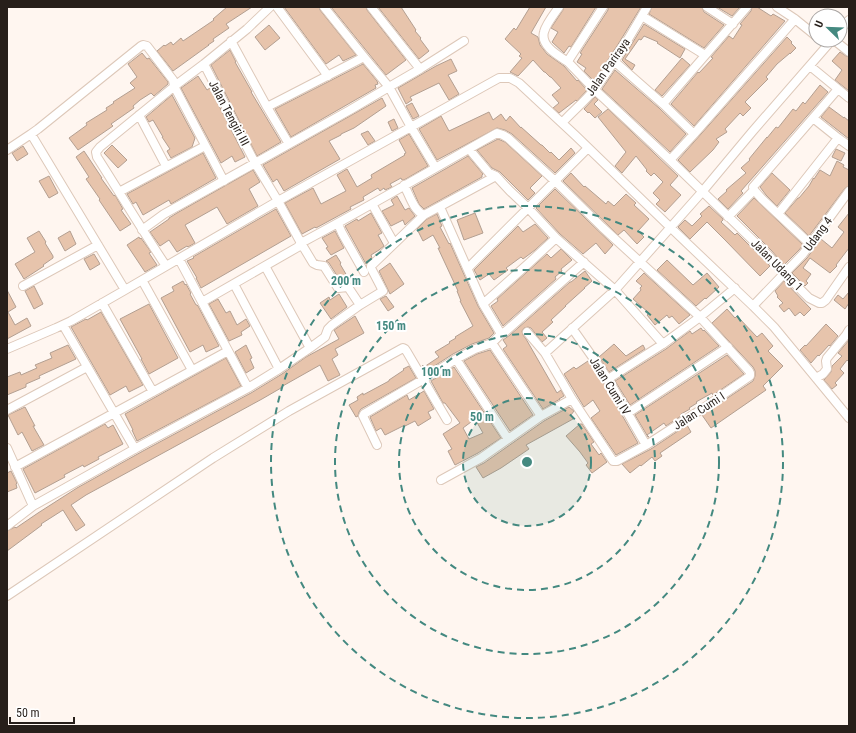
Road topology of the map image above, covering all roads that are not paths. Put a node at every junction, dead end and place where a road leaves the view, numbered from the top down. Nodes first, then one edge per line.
1 (270, 7) edge
2 (277, 7) edge
3 (324, 7) edge
4 (371, 7) edge
5 (559, 7) edge
6 (603, 7) edge
7 (648, 7) edge
8 (707, 7) edge
9 (747, 7) edge
10 (778, 7) edge
11 (642, 16) junction
12 (795, 19) junction
13 (733, 24) junction
14 (808, 30) edge
15 (231, 41) junction
16 (464, 41) dead end
17 (823, 48) edge
18 (705, 55) junction
19 (364, 57) junction
20 (614, 61) junction
21 (568, 62) junction
22 (204, 64) junction
23 (810, 66) junction
24 (420, 69) junction
25 (328, 76) junction
26 (174, 86) junction
27 (389, 86) junction
28 (594, 89) junction
29 (838, 89) junction
30 (849, 98) edge
31 (663, 104) junction
32 (267, 107) junction
33 (139, 115) junction
34 (813, 118) junction
35 (562, 123) junction
36 (411, 127) junction
37 (30, 134) junction
38 (694, 134) junction
39 (838, 138) junction
40 (289, 144) junction
41 (205, 146) junction
42 (849, 146) edge
43 (588, 148) junction
44 (469, 149) junction
45 (7, 150) edge
46 (670, 160) junction
47 (255, 163) junction
48 (166, 166) junction
49 (435, 167) junction
50 (496, 176) junction
51 (224, 181) junction
52 (555, 181) junction
53 (404, 185) junction
54 (754, 190) junction
55 (849, 191) edge
56 (119, 192) junction
57 (702, 192) junction
58 (278, 201) junction
59 (372, 204) junction
60 (440, 206) junction
61 (528, 208) junction
62 (778, 214) junction
63 (424, 215) junction
64 (728, 216) junction
65 (338, 224) junction
66 (670, 227) junction
67 (142, 230) junction
68 (556, 238) junction
69 (301, 243) junction
70 (394, 243) junction
71 (810, 244) junction
72 (98, 245) junction
73 (179, 259) junction
74 (640, 261) junction
75 (584, 262) junction
76 (166, 266) junction
77 (265, 266) junction
78 (849, 267) edge
79 (468, 268) junction
80 (365, 273) junction
81 (784, 273) junction
82 (142, 280) junction
83 (234, 284) junction
84 (23, 286) dead end
85 (735, 288) junction
86 (125, 290) junction
87 (615, 290) junction
88 (202, 302) junction
89 (102, 303) junction
90 (483, 304) junction
91 (360, 305) junction
92 (753, 306) junction
93 (700, 317) junction
94 (63, 325) junction
95 (572, 328) junction
96 (849, 330) edge
97 (527, 332) dead end
98 (501, 334) junction
99 (492, 343) junction
100 (663, 344) junction
101 (728, 347) junction
102 (310, 348) junction
103 (7, 349) edge
104 (228, 350) junction
105 (545, 353) junction
106 (456, 359) junction
107 (88, 367) junction
108 (279, 369) junction
109 (192, 370) junction
110 (816, 378) junction
111 (424, 379) junction
112 (608, 380) junction
113 (248, 388) junction
114 (153, 392) junction
115 (572, 399) junction
116 (7, 410) edge
117 (114, 413) junction
118 (628, 413) junction
119 (541, 416) junction
120 (849, 418) edge
121 (447, 420) dead end
122 (508, 439) junction
123 (377, 445) dead end
124 (646, 445) junction
125 (7, 448) edge
126 (135, 449) junction
127 (15, 467) junction
128 (441, 480) dead end
129 (33, 506) junction
130 (7, 526) edge
131 (7, 596) edge

1 - 15 street
2 - 25 street
3 - 19 street
4 - 24 street
5 - 21 street, Jalan Udang 1
6 - 21 street
7 - 11 street, Jalan Pariraya
8 - 13 street
9 - 13 street
10 - 12 street
11 - 18 street
11 - 20 street, Jalan Pariraya
12 - 14 street
12 - 38 street
13 - 18 street
15 - 22 street
15 - 32 street
16 - 24 street
17 - 23 street
18 - 31 street
19 - 25 street
19 - 27 street
20 - 28 street, Jalan Pariraya
20 - 31 street
21 - 28 street, Jalan Udang 1
22 - 26 street
22 - 47 street, Jalan Tengiri III
23 - 29 street
23 - 57 street
24 - 27 street
25 - 32 street
26 - 33 street
26 - 37 street
26 - 41 street
27 - 36 street
27 - 40 street
28 - 35 street, Jalan Pariraya
28 - 46 street, Jalan Udang 1
29 - 30 street
29 - 34 street
31 - 38 street
32 - 40 street
33 - 48 street
33 - 56 street
34 - 39 street
34 - 54 street
35 - 36 street
35 - 43 street
36 - 49 street
36 - 58 street
37 - 45 street
37 - 72 street
38 - 46 street
39 - 42 street
39 - 62 street
40 - 47 street
41 - 48 street
41 - 51 street
43 - 52 street
43 - 66 street
44 - 49 street
44 - 50 street
44 - 52 street
46 - 57 street, Jalan Udang 1
47 - 51 street
47 - 58 street, Jalan Tengiri III
48 - 56 street
49 - 53 street
50 - 60 street
50 - 61 street
51 - 67 street
52 - 61 street
52 - 74 street
53 - 59 street
53 - 63 street
54 - 62 street
54 - 64 street
55 - 71 street, Udang 4
56 - 67 street
57 - 64 street, Jalan Udang 1
57 - 66 street
58 - 69 street, Jalan Tengiri III
58 - 73 street
59 - 65 street
59 - 70 street
60 - 63 street
60 - 79 street
61 - 68 street
61 - 79 street
62 - 71 street
63 - 70 street
64 - 81 street, Jalan Udang 1
65 - 69 street
65 - 80 street
66 - 74 street
66 - 85 street
67 - 76 street
68 - 75 street
68 - 90 street
69 - 77 street
69 - 91 street, Jalan Tengiri III
70 - 80 street
71 - 81 street, Udang 4
72 - 84 street
72 - 86 street
73 - 76 street
73 - 88 street
74 - 87 street
74 - 93 street
75 - 87 street
75 - 98 street
76 - 82 street
77 - 83 street
77 - 102 street
78 - 81 street, Jalan Udang 1
79 - 90 street
80 - 91 street
81 - 92 street, Udang 4
82 - 86 street
82 - 109 street
83 - 88 street
83 - 108 street
85 - 92 street
85 - 93 street
86 - 89 street
87 - 95 street
87 - 100 street
88 - 104 street
89 - 94 street
89 - 114 street
90 - 98 street
91 - 102 street
92 - 110 street
93 - 100 street
93 - 101 street
94 - 103 street
94 - 107 street
95 - 105 street
95 - 112 street, Jalan Cumi IV
96 - 110 street
97 - 105 street
98 - 99 street
99 - 106 street
99 - 119 street
100 - 112 street
101 - 118 street
101 - 124 street, Jalan Cumi I
102 - 108 street
104 - 109 street
104 - 113 street
105 - 115 street
106 - 111 street
106 - 122 street
107 - 116 street
107 - 117 street
108 - 113 street
109 - 114 street
110 - 120 street
111 - 121 street
111 - 123 street
111 - 131 street
112 - 118 street, Jalan Cumi IV
113 - 126 street
114 - 117 street
115 - 119 street
115 - 124 street, Jalan Cumi I
117 - 126 street
117 - 127 street
118 - 124 street, Jalan Cumi IV
119 - 122 street
122 - 128 street
125 - 127 street
126 - 129 street
127 - 129 street
129 - 130 street

